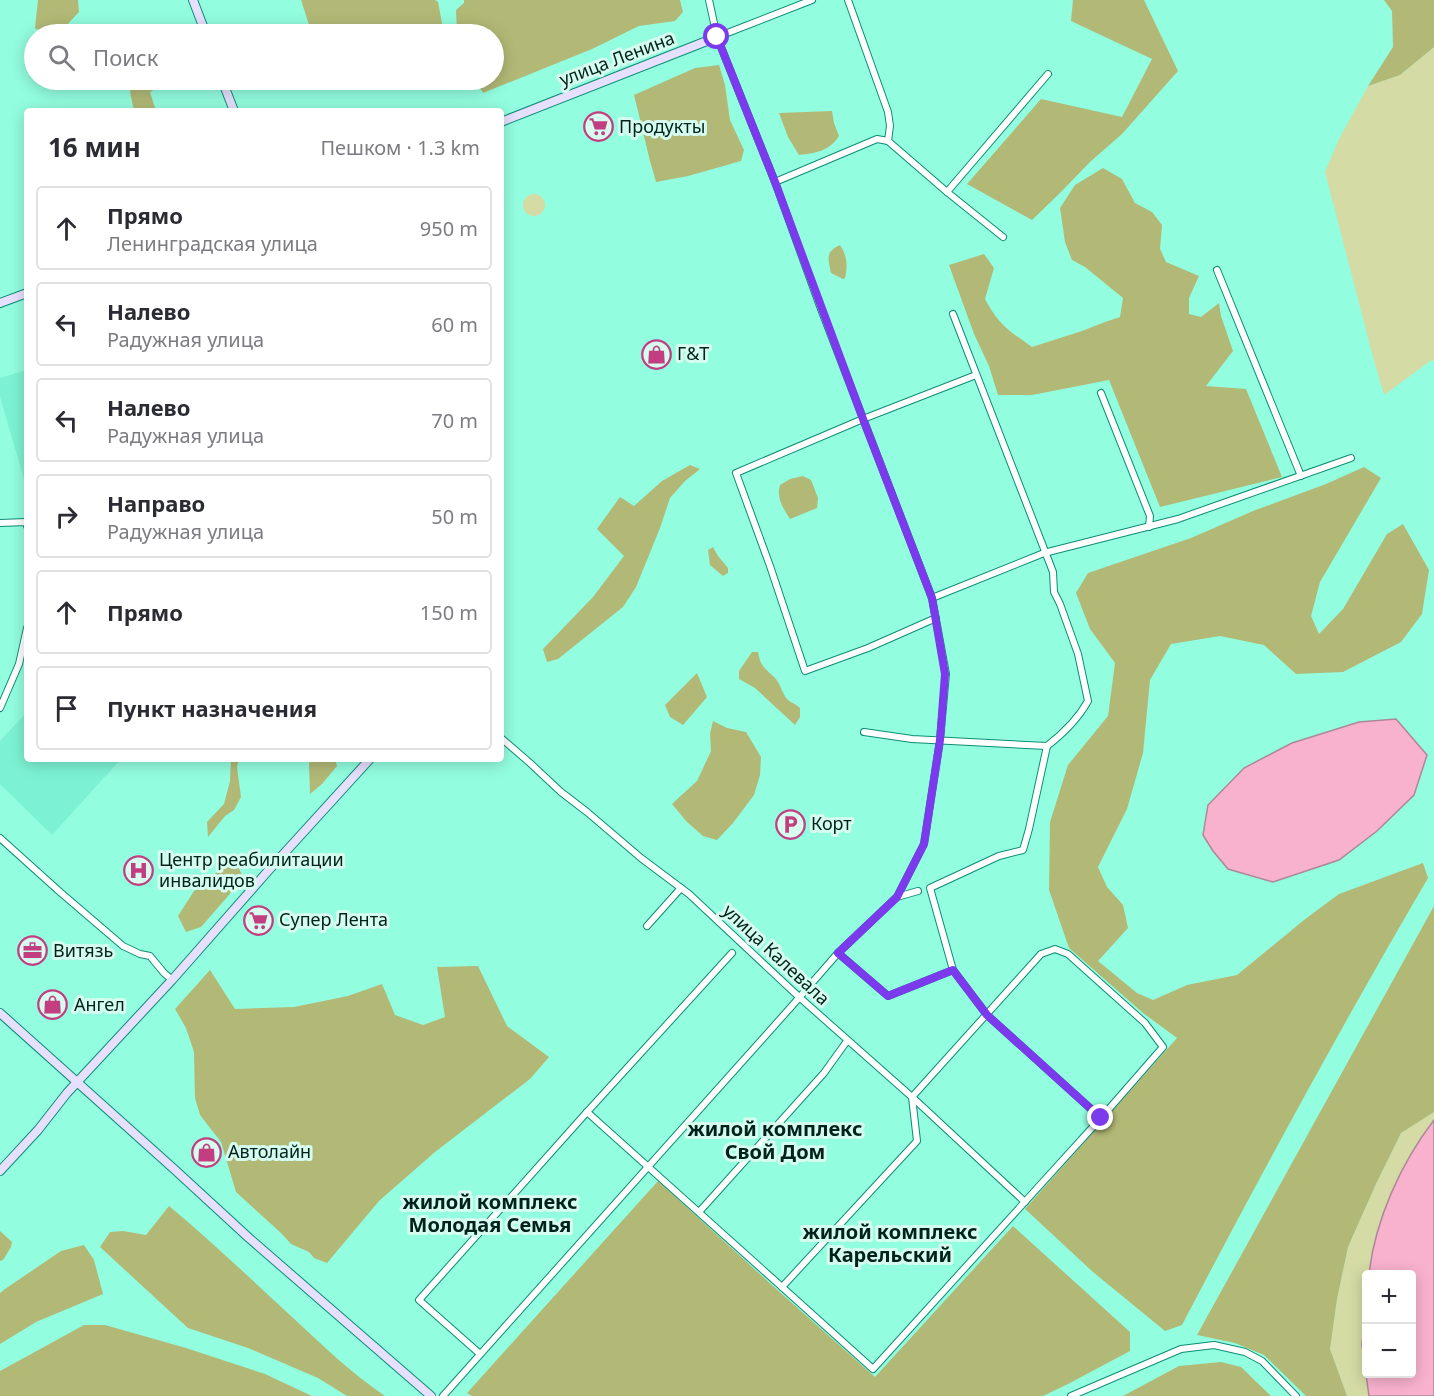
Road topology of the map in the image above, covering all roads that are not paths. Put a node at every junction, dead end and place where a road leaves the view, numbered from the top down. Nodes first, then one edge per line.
1 (193, 0) edge
2 (709, 0) edge
3 (812, 0) edge
4 (848, 0) edge
5 (202, 24) edge
6 (717, 37) junction
7 (1048, 74) dead end
8 (226, 90) edge
9 (233, 108) edge
10 (504, 121) edge
11 (888, 141) junction
12 (775, 182) junction
13 (947, 192) junction
14 (1003, 237) dead end
15 (1217, 270) dead end
16 (24, 294) edge
17 (0, 303) edge
18 (953, 314) dead end
19 (976, 375) junction
20 (1101, 393) dead end
21 (863, 419) junction
22 (1351, 458) dead end
23 (1301, 476) junction
24 (0, 523) edge
25 (24, 524) edge
26 (1149, 527) junction
27 (1044, 553) junction
28 (932, 598) junction
29 (936, 618) junction
30 (24, 642) edge
31 (0, 708) edge
32 (864, 732) dead end
33 (504, 740) edge
34 (940, 740) junction
35 (1047, 746) junction
36 (367, 762) edge
37 (0, 838) edge
38 (681, 888) junction
39 (918, 891) dead end
40 (897, 897) junction
41 (647, 926) dead end
42 (742, 945) junction
43 (838, 953) junction
44 (953, 970) junction
45 (172, 980) junction
46 (800, 998) junction
47 (0, 1013) edge
48 (987, 1015) junction
49 (847, 1041) junction
50 (78, 1082) junction
51 (912, 1098) junction
52 (587, 1112) junction
53 (1101, 1118) junction
54 (648, 1167) junction
55 (0, 1171) edge
56 (1025, 1202) junction
57 (699, 1212) junction
58 (782, 1287) junction
59 (480, 1354) junction
60 (430, 1396) edge
61 (443, 1396) edge
62 (1071, 1396) edge
63 (1296, 1396) edge

1 - 5 street
2 - 6 street
3 - 6 street, улица Ленина
4 - 11 street
6 - 10 street, улица Ленина
6 - 12 street
7 - 13 street
8 - 9 street
11 - 12 street
11 - 13 street
12 - 21 street
13 - 14 street
15 - 23 street
16 - 17 street
18 - 19 street
19 - 21 street
19 - 27 street
20 - 26 street
21 - 28 street
21 - 29 street
22 - 23 street
23 - 26 street
24 - 25 street
26 - 27 street
27 - 28 street
27 - 35 street
28 - 29 street
29 - 34 street
30 - 31 street
32 - 34 street
33 - 38 street, улица Калевала
34 - 35 street
34 - 40 street
35 - 44 street
36 - 45 street
37 - 45 street
38 - 41 street
38 - 42 street, улица Калевала
39 - 40 street
40 - 43 street
42 - 46 street, улица Калевала
42 - 52 street
43 - 44 street
43 - 46 street
44 - 48 street
45 - 50 street
46 - 49 street, улица Калевала
46 - 54 street
47 - 50 street
48 - 51 street
48 - 53 street
48 - 53 street
49 - 51 street, улица Калевала
49 - 57 street
50 - 55 street
50 - 60 street
51 - 56 street, улица Калевала
51 - 58 street
52 - 54 street
52 - 59 street
53 - 56 street
54 - 57 street
54 - 59 street
56 - 58 street
57 - 58 street
59 - 61 street
62 - 63 street

